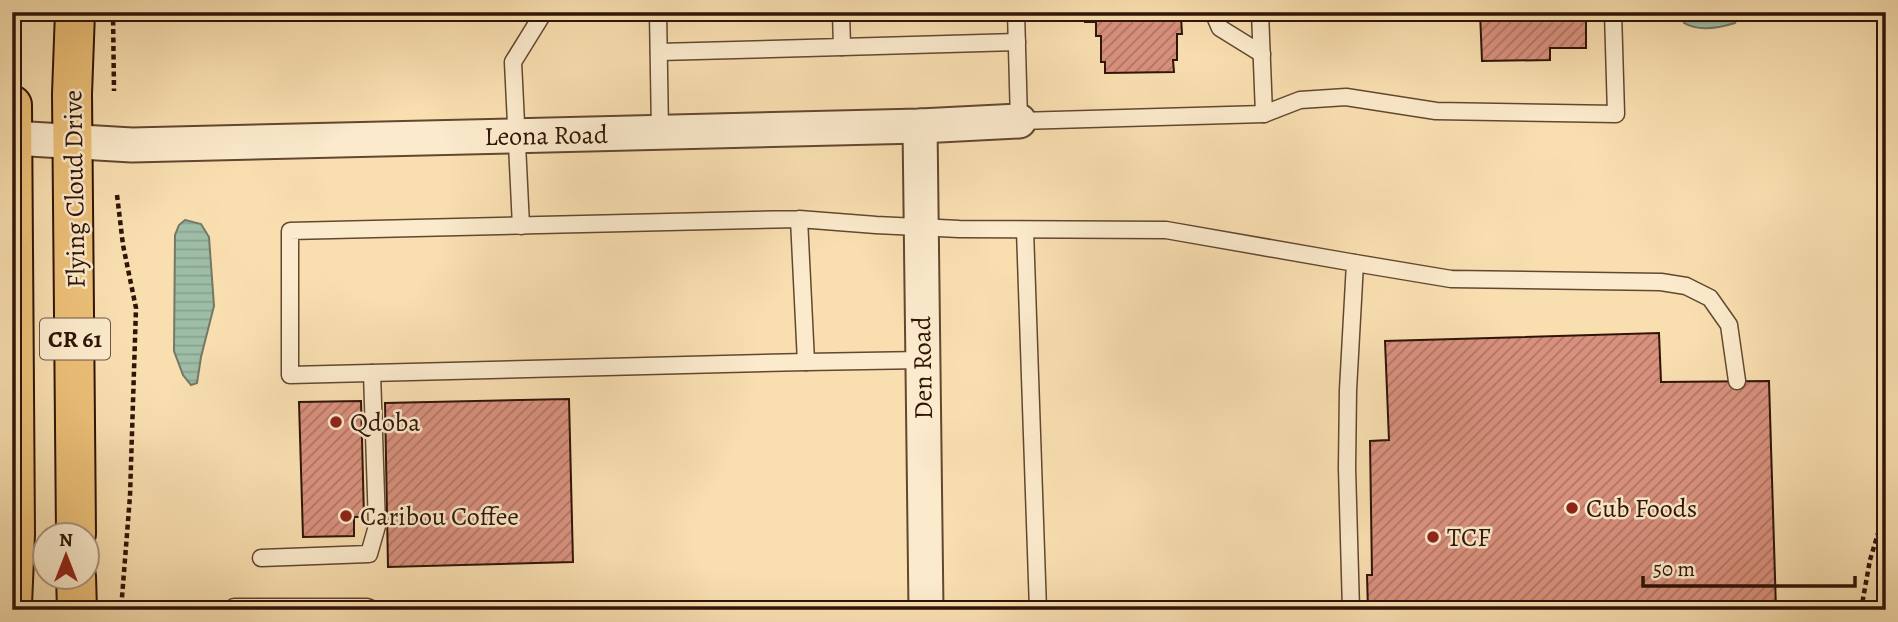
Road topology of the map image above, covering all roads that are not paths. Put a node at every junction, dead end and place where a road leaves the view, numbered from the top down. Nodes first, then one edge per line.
1 (75, 12) edge
2 (544, 12) edge
3 (658, 12) edge
4 (841, 12) edge
5 (1016, 12) edge
6 (1213, 12) edge
7 (1259, 12) edge
8 (1614, 12) edge
9 (1017, 42) junction
10 (842, 47) junction
11 (659, 52) junction
12 (1262, 54) junction
13 (1264, 114) junction
14 (1019, 121) junction
15 (920, 126) junction
16 (13, 127) edge
17 (660, 132) junction
18 (517, 136) junction
19 (74, 143) junction
20 (799, 219) junction
21 (521, 226) junction
22 (920, 227) junction
23 (1025, 230) junction
24 (1355, 263) junction
25 (922, 360) junction
26 (806, 362) junction
27 (372, 373) junction
28 (1737, 381) dead end
29 (76, 520) edge
30 (261, 558) dead end
31 (76, 590) edge
32 (12, 605) edge
33 (234, 608) edge
34 (77, 610) edge
35 (374, 610) edge
36 (926, 610) edge
37 (1038, 610) edge
38 (1351, 610) edge

1 - 19 main road, Flying Cloud Drive / CR 61
2 - 18 lane
3 - 11 lane
4 - 10 lane
5 - 9 lane
6 - 12 lane
7 - 12 lane
8 - 13 lane
9 - 10 lane
9 - 14 lane
10 - 11 lane
11 - 17 lane
12 - 13 lane
13 - 14 lane
14 - 15 street, Leona Road
15 - 17 street, Leona Road
15 - 22 street, Den Road
16 - 19 street, Leona Road
16 - 32 main road, CR 61
17 - 18 street, Leona Road
18 - 19 street, Leona Road
18 - 21 lane
19 - 29 main road, Flying Cloud Drive / CR 61
20 - 21 lane
20 - 22 lane
20 - 26 lane
21 - 27 lane
22 - 23 lane
22 - 25 street, Den Road
23 - 24 lane
23 - 37 lane
24 - 28 lane
24 - 38 lane
25 - 26 lane
25 - 36 street, Den Road
26 - 27 lane
27 - 30 lane
31 - 34 main road
33 - 35 lane

